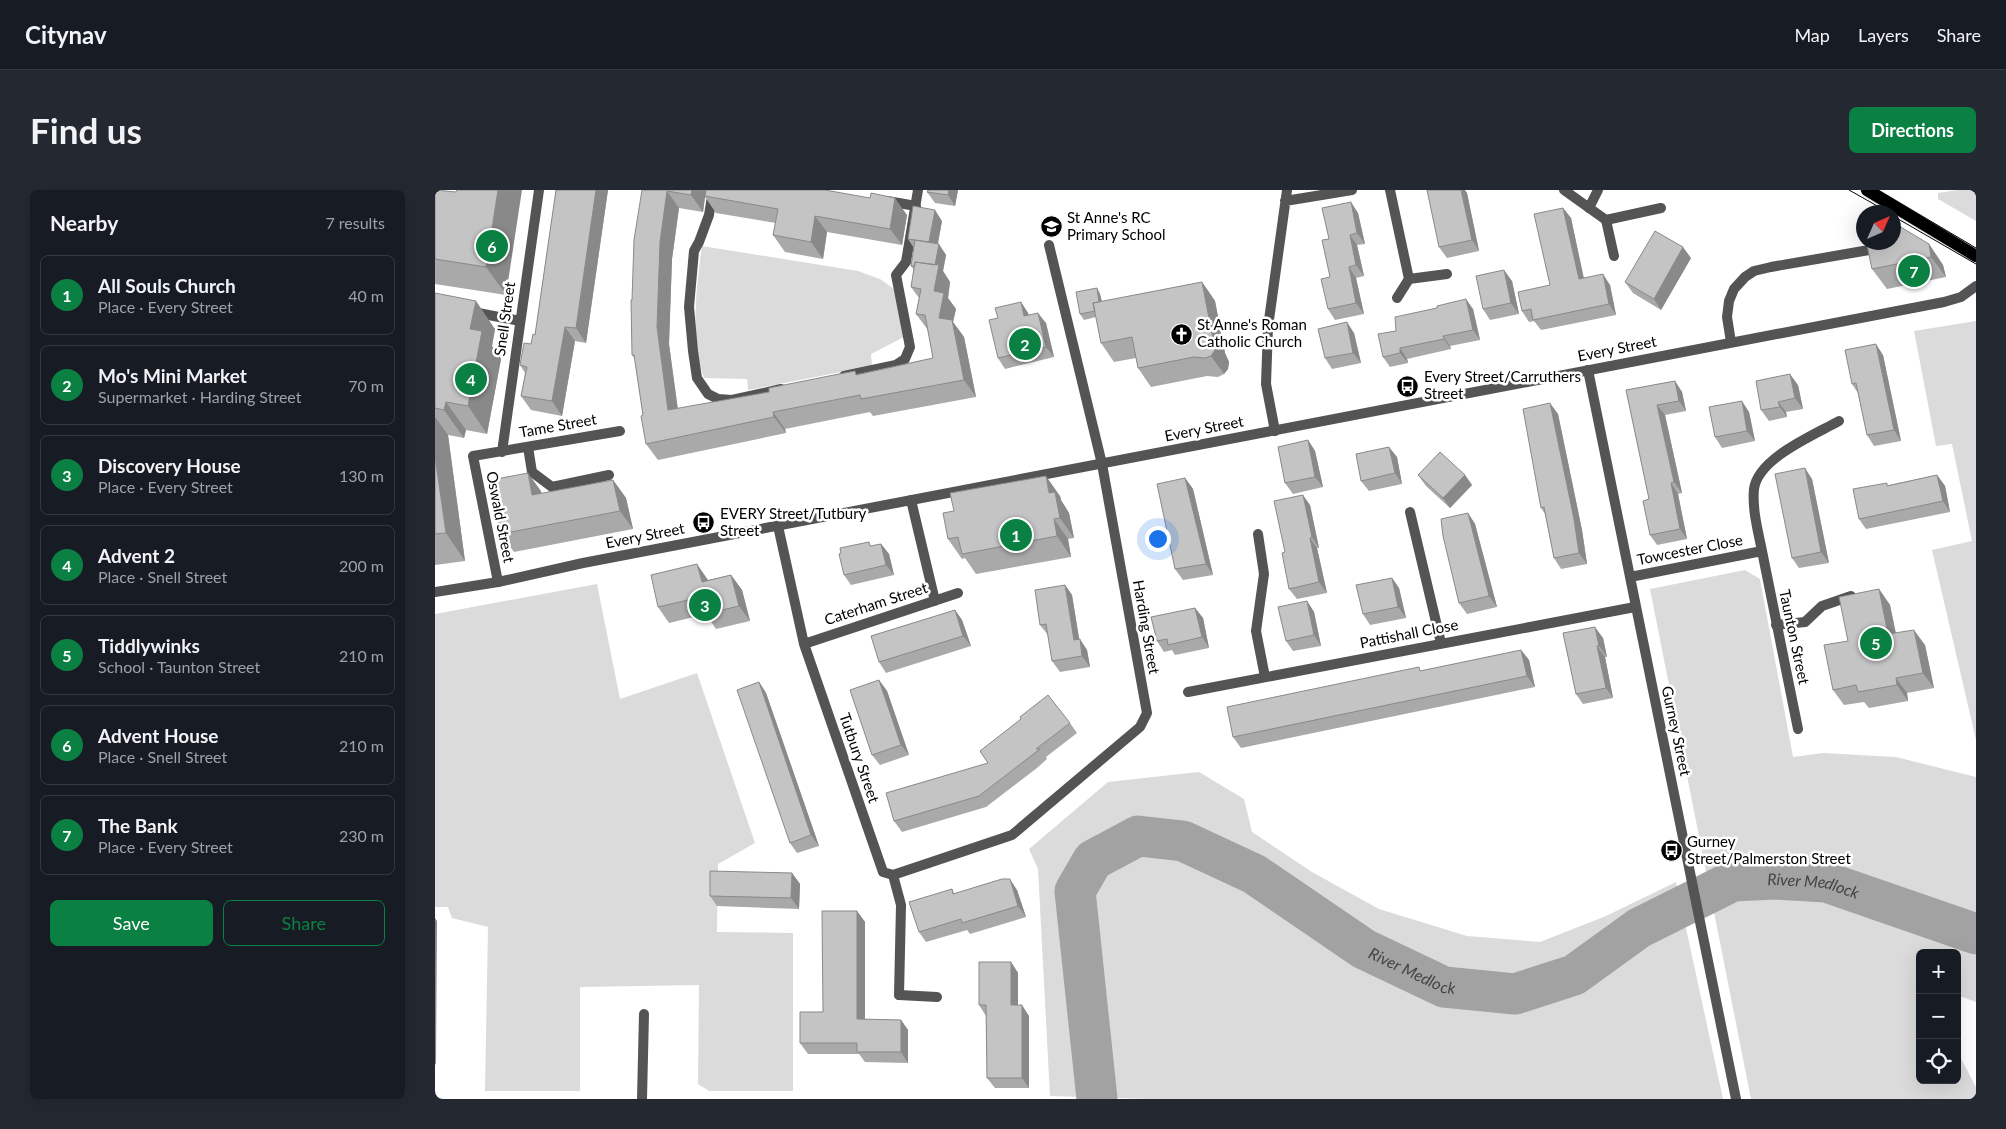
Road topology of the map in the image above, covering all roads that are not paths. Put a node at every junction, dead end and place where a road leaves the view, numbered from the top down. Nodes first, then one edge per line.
1 (539, 190) edge
2 (713, 190) edge
3 (918, 190) edge
4 (1287, 190) edge
5 (1352, 190) edge
6 (1390, 190) edge
7 (1564, 190) edge
8 (1598, 190) edge
9 (1867, 190) edge
10 (879, 200) edge
11 (1285, 202) junction
12 (916, 206) junction
13 (1589, 208) junction
14 (1661, 208) dead end
15 (1606, 220) junction
16 (1049, 244) dead end
17 (1869, 250) edge
18 (1614, 256) dead end
19 (1976, 256) edge
20 (1447, 274) dead end
21 (1409, 279) junction
22 (1976, 286) edge
23 (1397, 298) dead end
24 (462, 310) edge
25 (520, 321) junction
26 (1731, 342) junction
27 (1588, 370) junction
28 (833, 378) edge
29 (790, 388) edge
30 (1839, 421) dead end
31 (620, 431) dead end
32 (1275, 431) junction
33 (528, 447) junction
34 (502, 452) junction
35 (1102, 464) junction
36 (609, 475) dead end
37 (911, 500) junction
38 (1410, 512) dead end
39 (778, 526) junction
40 (1258, 534) dead end
41 (1762, 551) junction
42 (1630, 577) junction
43 (498, 582) junction
44 (435, 592) edge
45 (958, 593) dead end
46 (1864, 594) edge
47 (935, 601) junction
48 (1635, 607) junction
49 (1776, 625) junction
50 (1441, 643) junction
51 (804, 644) junction
52 (1265, 678) junction
53 (1189, 692) dead end
54 (1798, 729) dead end
55 (893, 875) junction
56 (937, 997) dead end
57 (644, 1014) dead end
58 (642, 1099) edge
59 (1736, 1099) edge

1 - 25 street, Snell Street
2 - 29 street
3 - 12 street
4 - 11 street
5 - 11 street
6 - 21 street
7 - 13 street
8 - 13 street
9 - 19 main road
10 - 12 street
11 - 32 street
12 - 28 street
13 - 15 street
14 - 15 street
15 - 18 street
16 - 35 street, Harding Street
17 - 26 street
20 - 21 street
21 - 23 street
22 - 26 street, Every Street
24 - 25 street
25 - 34 street, Snell Street
26 - 27 street, Every Street
27 - 32 street, Every Street
27 - 42 street, Gurney Street
30 - 41 street, Towcester Close
31 - 33 street, Tame Street
32 - 35 street, Every Street
33 - 34 street, Tame Street
33 - 36 street
34 - 43 street, Oswald Street
35 - 37 street, Every Street
35 - 55 street, Harding Street
37 - 39 street, Every Street
37 - 47 street
38 - 50 street
39 - 43 street, Every Street
39 - 51 street, Tutbury Street
40 - 52 street
41 - 42 street, Towcester Close
41 - 49 street, Taunton Street
42 - 48 street, Gurney Street
43 - 44 street, Every Street
45 - 47 street, Caterham Street
46 - 49 street
47 - 51 street, Caterham Street
48 - 50 street, Pattishall Close
48 - 59 street, Gurney Street
49 - 54 street, Taunton Street
50 - 52 street, Pattishall Close
51 - 55 street, Tutbury Street
52 - 53 street, Pattishall Close
55 - 56 street, Tutbury Street
57 - 58 street

